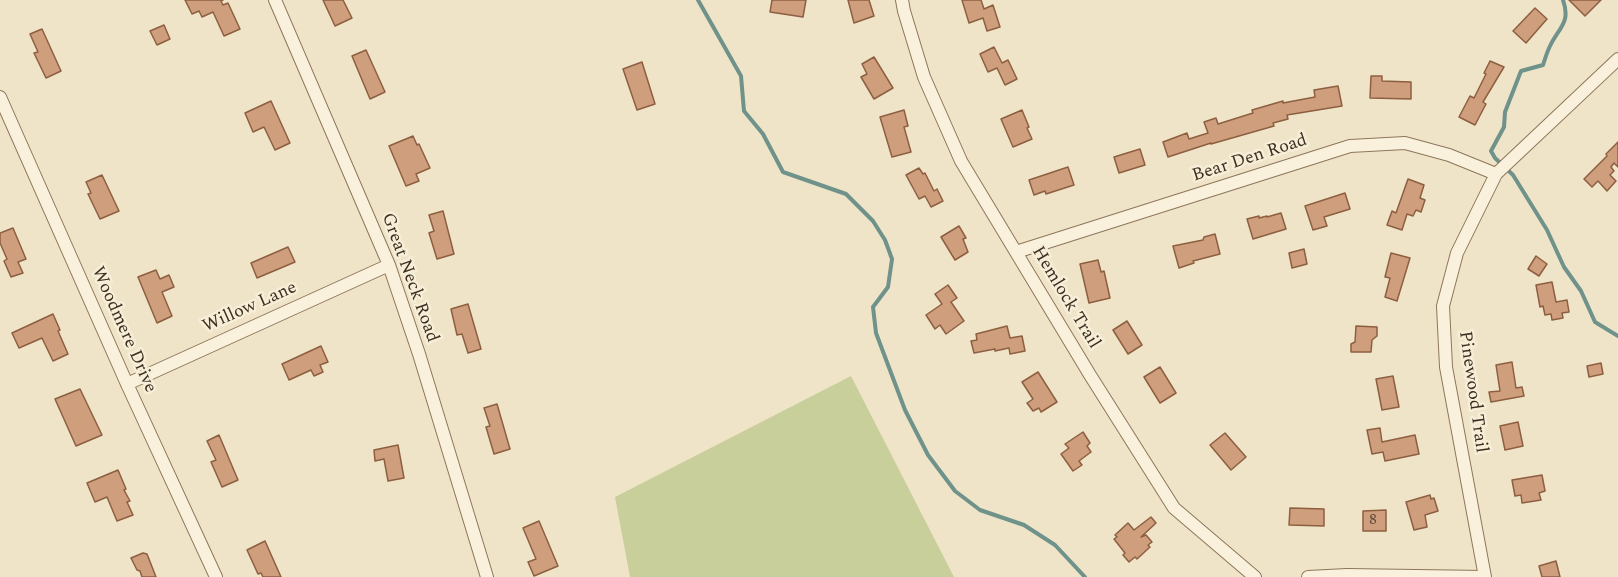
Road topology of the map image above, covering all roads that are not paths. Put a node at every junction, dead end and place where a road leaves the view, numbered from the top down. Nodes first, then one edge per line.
1 (275, 0) edge
2 (902, 0) edge
3 (1618, 59) edge
4 (0, 96) edge
5 (1498, 172) junction
6 (1016, 252) junction
7 (388, 265) junction
8 (126, 384) junction
9 (216, 577) edge
10 (487, 577) edge
11 (1255, 577) edge
12 (1308, 577) edge
13 (1485, 577) edge

1 - 7 street, Great Neck Road
2 - 6 street, Hemlock Trail
3 - 5 street, Pinewood Trail
4 - 8 street, Woodmere Drive
5 - 6 street, Bear Den Road
5 - 13 street, Pinewood Trail
6 - 11 street, Hemlock Trail
7 - 8 street, Willow Lane
7 - 10 street, Great Neck Road
8 - 9 street, Woodmere Drive
12 - 13 street

